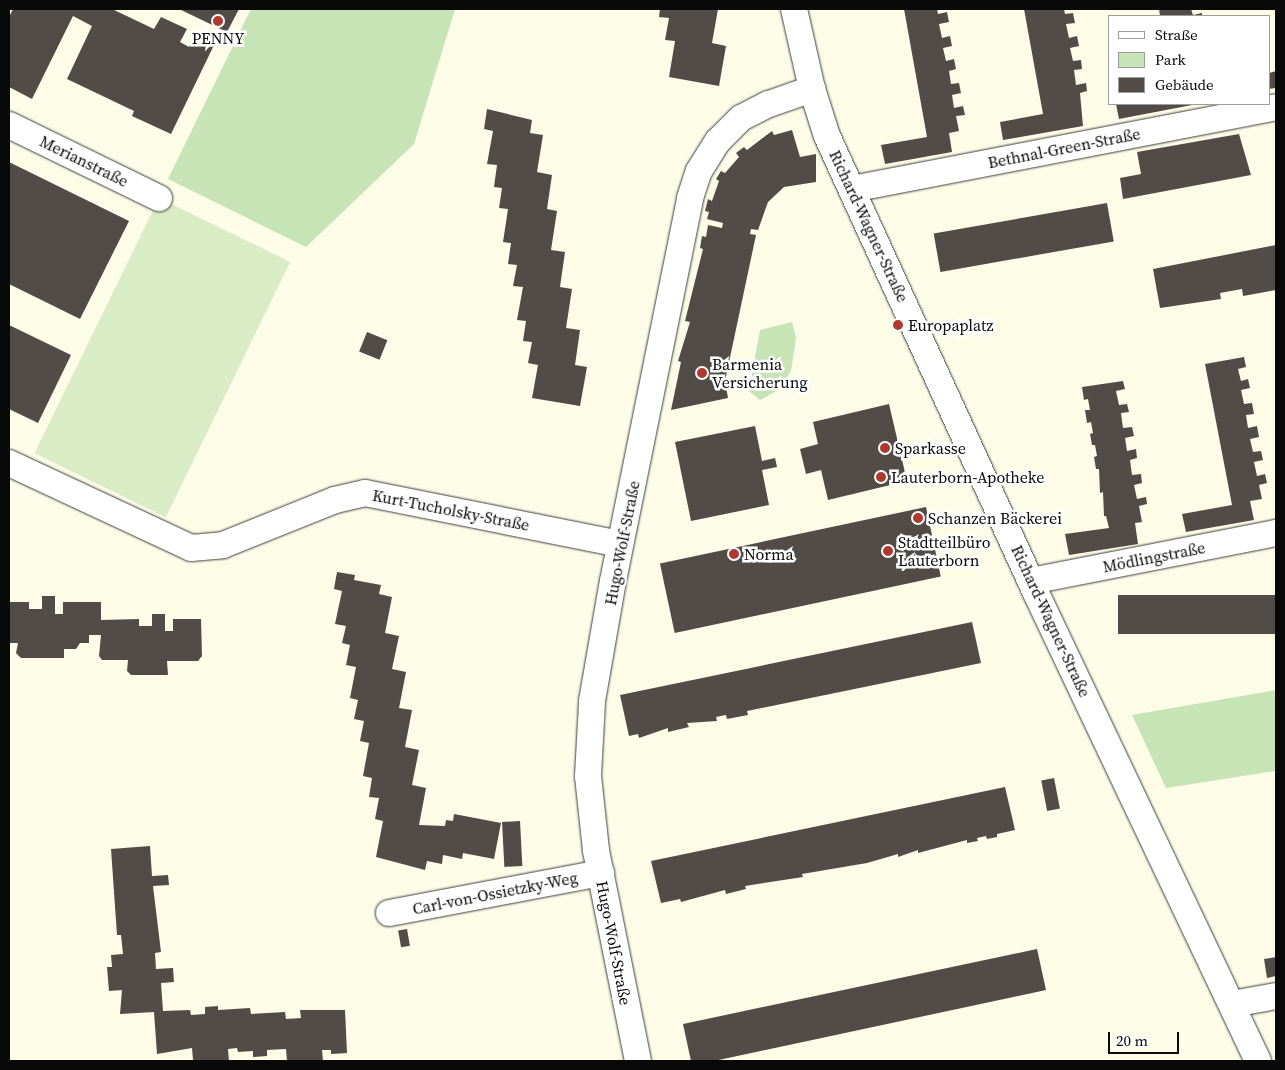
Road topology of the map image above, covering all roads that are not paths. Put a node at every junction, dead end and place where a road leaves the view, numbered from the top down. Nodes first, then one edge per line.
1 (794, 9) edge
2 (812, 89) junction
3 (1276, 107) edge
4 (9, 125) edge
5 (852, 189) junction
6 (159, 198) dead end
7 (9, 463) edge
8 (1276, 533) edge
9 (620, 544) junction
10 (1031, 581) junction
11 (601, 873) junction
12 (389, 913) dead end
13 (1276, 996) edge
14 (1232, 1004) junction
15 (638, 1061) edge
16 (1258, 1061) edge

1 - 2 street, Richard-Wagner-Straße
2 - 5 street, Richard-Wagner-Straße
2 - 9 street, Hugo-Wolf-Straße
3 - 5 street, Bethnal-Green-Straße
4 - 6 street, Merianstraße
5 - 10 street, Richard-Wagner-Straße
7 - 9 street, Kurt-Tucholsky-Straße
8 - 10 street, Mödlingstraße
9 - 11 street, Hugo-Wolf-Straße
10 - 14 street, Richard-Wagner-Straße
11 - 12 street, Carl-von-Ossietzky-Weg
11 - 15 street, Hugo-Wolf-Straße
13 - 14 street
14 - 16 street, Richard-Wagner-Straße

